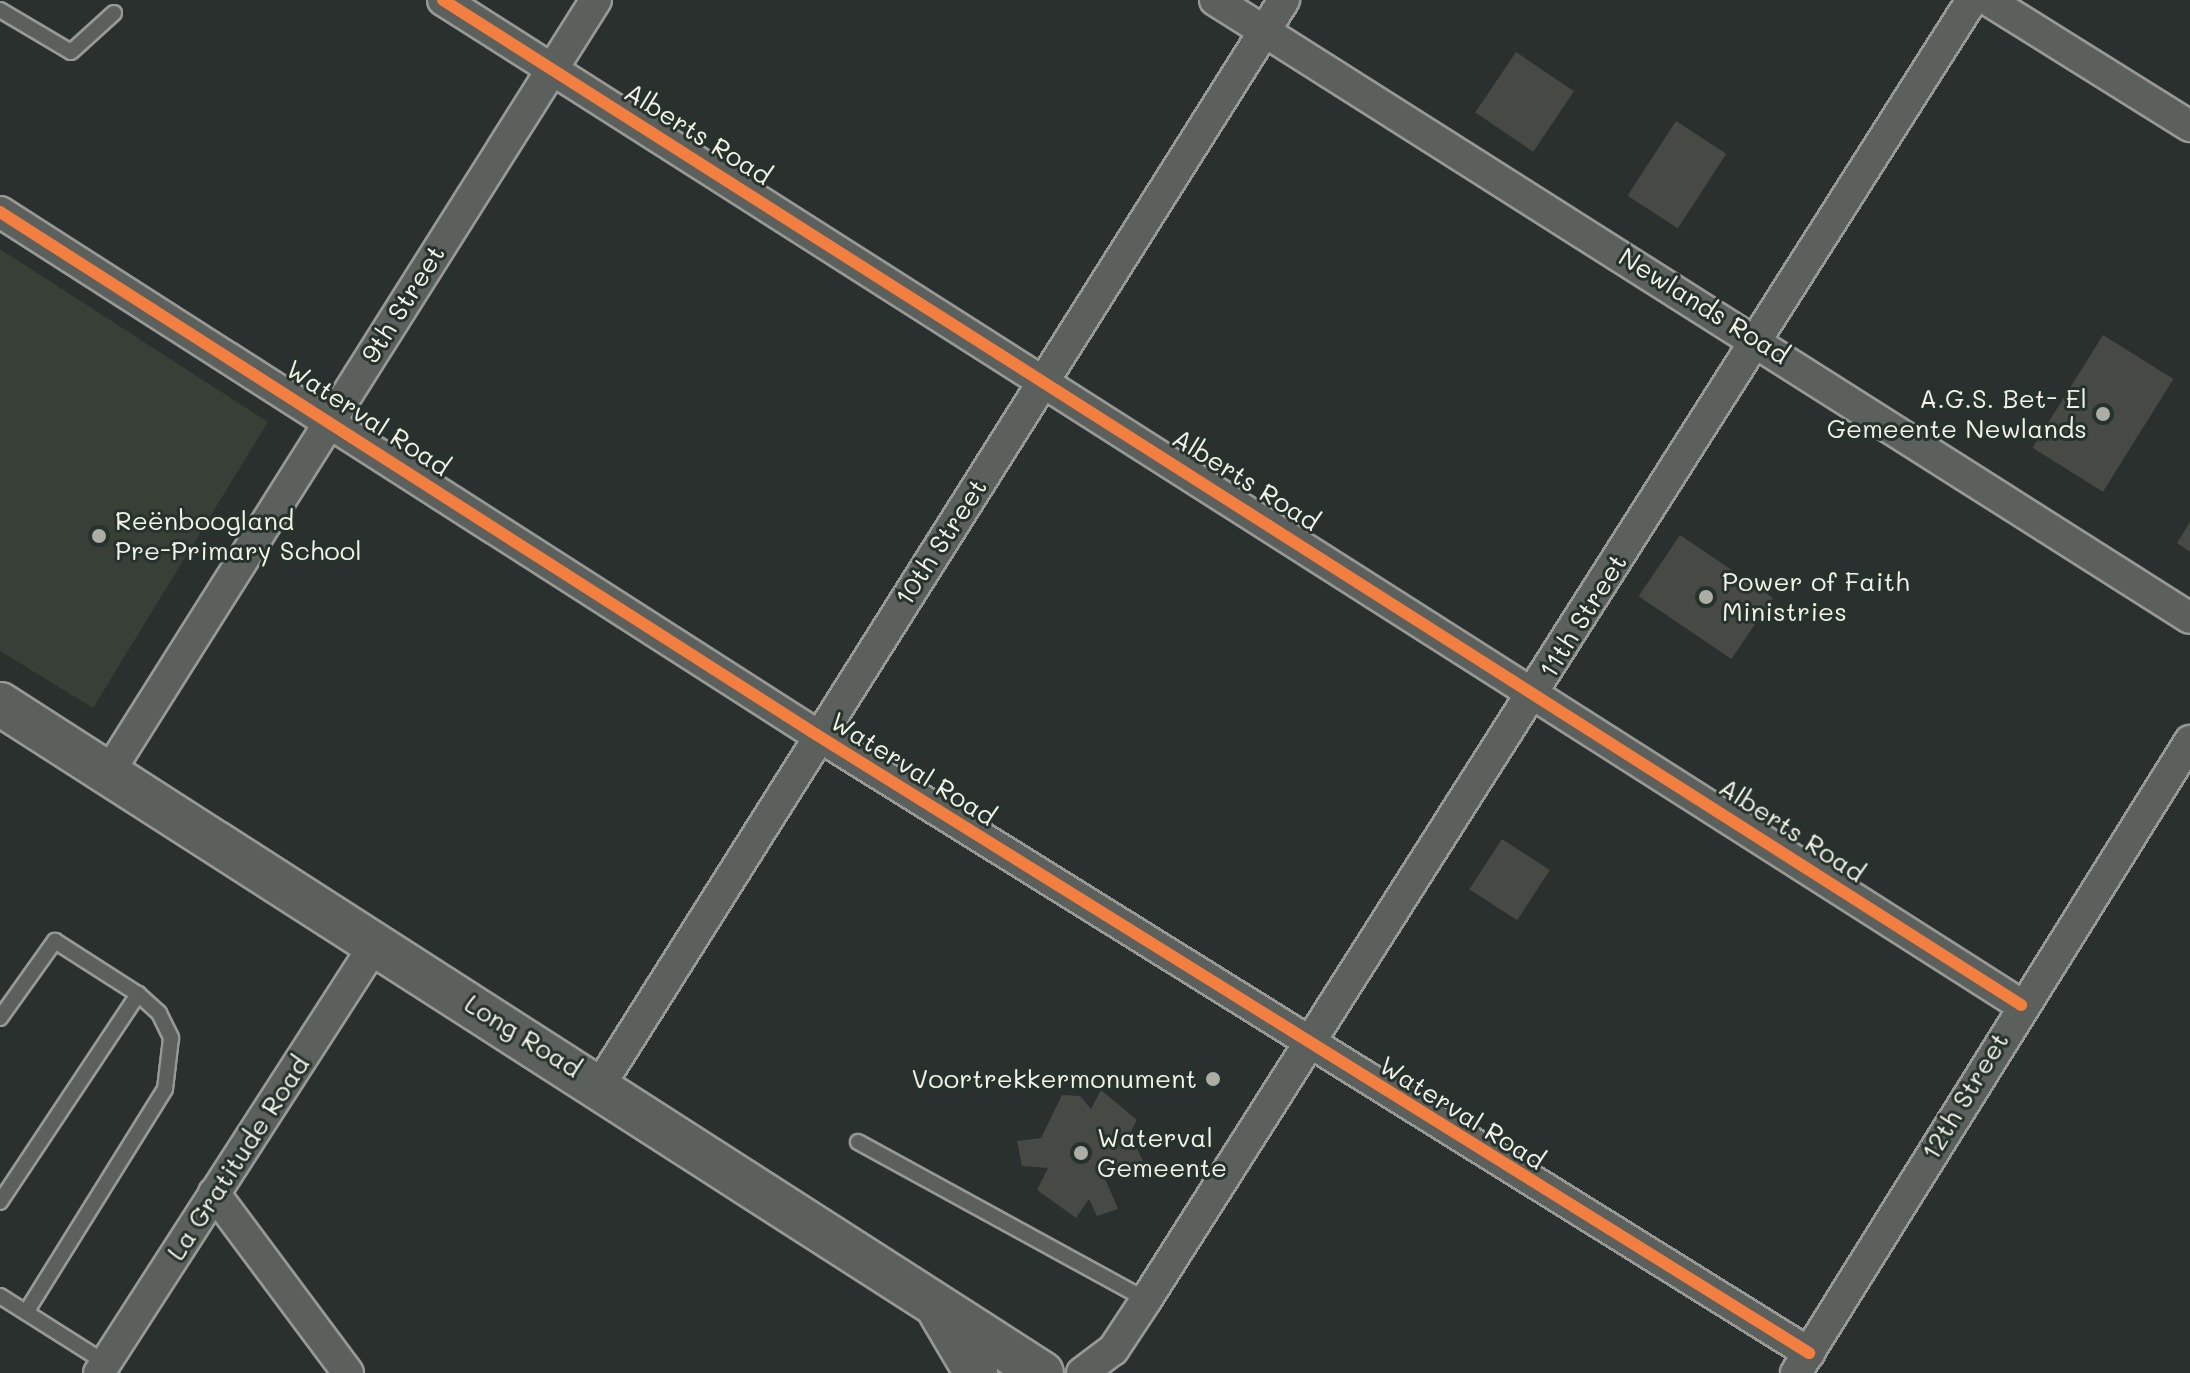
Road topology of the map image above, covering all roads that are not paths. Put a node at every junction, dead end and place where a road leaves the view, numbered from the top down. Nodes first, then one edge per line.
1 (443, 0) edge
2 (596, 0) edge
3 (1215, 0) edge
4 (1284, 0) edge
5 (1972, 0) edge
6 (1988, 0) edge
7 (0, 10) edge
8 (114, 13) dead end
9 (1264, 31) junction
10 (552, 69) junction
11 (2190, 126) edge
12 (0, 212) edge
13 (1757, 339) junction
14 (1045, 379) junction
15 (331, 418) junction
16 (2190, 618) edge
17 (1536, 691) junction
18 (0, 704) edge
19 (817, 735) junction
20 (2190, 741) edge
21 (109, 772) junction
22 (376, 943) junction
23 (138, 994) junction
24 (2021, 1005) junction
25 (0, 1018) edge
26 (1309, 1044) junction
27 (600, 1085) junction
28 (858, 1142) dead end
29 (214, 1193) junction
30 (0, 1202) edge
31 (0, 1296) edge
32 (928, 1296) junction
33 (1146, 1300) junction
34 (26, 1312) junction
35 (1111, 1361) edge
36 (1802, 1363) edge
37 (103, 1368) edge
38 (348, 1373) edge
39 (976, 1373) edge
40 (1042, 1373) edge
41 (1082, 1373) edge

1 - 10 street, Alberts Road
2 - 10 street, 9th Street
3 - 9 street, Newlands Road
4 - 9 street, 10th Street
5 - 13 street, 11th Street
6 - 11 street
7 - 8 lane
9 - 13 street, Newlands Road
9 - 14 street, 10th Street
10 - 14 street, Alberts Road
10 - 15 street, 9th Street
12 - 15 street, Waterval Road
13 - 16 street, Newlands Road
13 - 17 street, 11th Street
14 - 17 street, Alberts Road
14 - 19 street, 10th Street
15 - 19 street, Waterval Road
15 - 21 street, 9th Street
17 - 24 street, Alberts Road
17 - 26 street, 11th Street
18 - 21 main road, Long Road
19 - 26 street, Waterval Road
19 - 27 street, 10th Street
20 - 24 street, 12th Street
21 - 22 main road, Long Road
22 - 27 main road, Long Road
22 - 29 street, La Gratitude Road
23 - 25 lane
23 - 30 lane
23 - 34 lane
24 - 36 street, 12th Street
26 - 33 street, 11th Street
26 - 36 street, Waterval Road
27 - 32 main road, Long Road
28 - 33 lane
29 - 37 street, La Gratitude Road
29 - 38 street
31 - 34 lane
32 - 39 main road
32 - 40 main road, Long Road
33 - 35 street, 11th Street
34 - 37 lane
35 - 41 street, 11th Street

